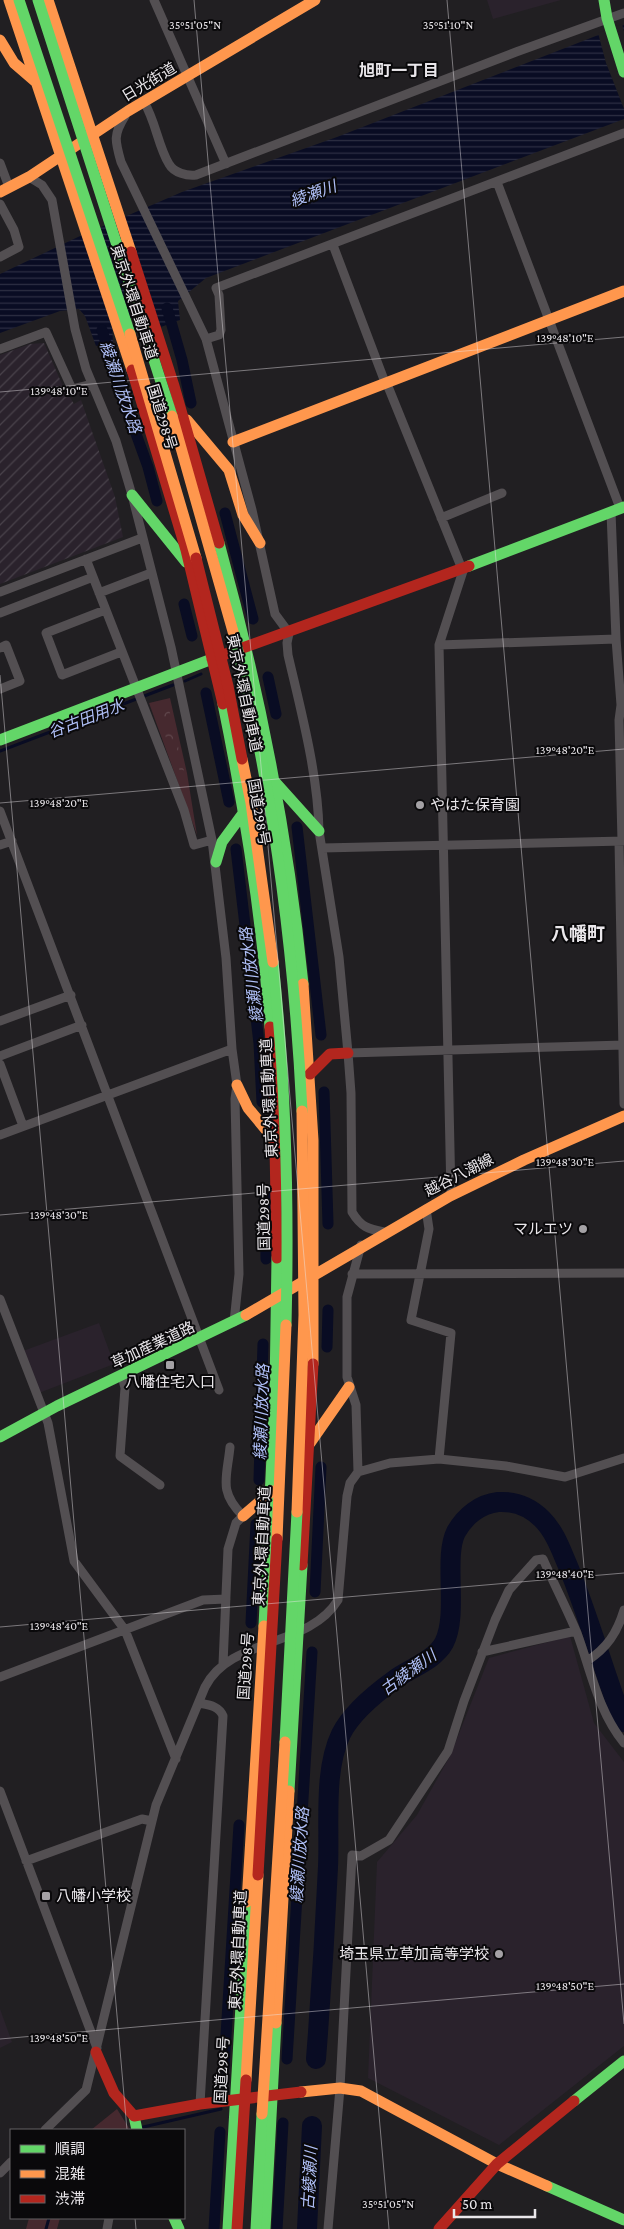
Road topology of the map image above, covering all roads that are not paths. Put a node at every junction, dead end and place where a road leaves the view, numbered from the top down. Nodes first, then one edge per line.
1 (10, 0) edge
2 (19, 0) edge
3 (38, 0) edge
4 (48, 0) edge
5 (154, 0) edge
6 (314, 0) edge
7 (604, 0) edge
8 (624, 13) edge
9 (608, 23) junction
10 (0, 40) edge
11 (624, 72) edge
12 (187, 77) junction
13 (37, 83) junction
14 (144, 102) junction
15 (128, 111) junction
16 (624, 133) edge
17 (92, 136) junction
18 (62, 156) junction
19 (0, 164) edge
20 (226, 164) junction
21 (29, 176) junction
22 (497, 182) junction
23 (5, 189) edge
24 (0, 204) edge
25 (332, 245) junction
26 (0, 258) edge
27 (624, 291) edge
28 (548, 320) junction
29 (206, 339) junction
30 (0, 349) edge
31 (92, 384) junction
32 (386, 384) junction
33 (182, 415) junction
34 (233, 442) junction
35 (502, 493) dead end
36 (132, 495) junction
37 (618, 509) edge
38 (440, 518) junction
39 (142, 538) junction
40 (260, 543) junction
41 (86, 559) junction
42 (190, 567) junction
43 (463, 569) junction
44 (151, 573) junction
45 (93, 577) junction
46 (619, 581) edge
47 (0, 592) edge
48 (99, 593) junction
49 (106, 610) junction
50 (0, 613) edge
51 (289, 633) junction
52 (619, 641) edge
53 (439, 645) junction
54 (0, 648) edge
55 (247, 648) junction
56 (121, 652) junction
57 (212, 660) junction
58 (176, 673) junction
59 (136, 687) junction
60 (0, 688) edge
61 (623, 705) edge
62 (0, 740) edge
63 (275, 782) junction
64 (0, 811) edge
65 (244, 812) junction
66 (319, 831) junction
67 (212, 840) junction
68 (12, 841) junction
69 (622, 841) edge
70 (0, 845) edge
71 (443, 846) junction
72 (322, 848) junction
73 (216, 862) junction
74 (71, 995) junction
75 (0, 1021) edge
76 (82, 1025) junction
77 (624, 1045) edge
78 (232, 1049) junction
79 (447, 1050) junction
80 (348, 1053) junction
81 (0, 1056) edge
82 (0, 1064) edge
83 (310, 1074) junction
84 (237, 1085) junction
85 (109, 1094) junction
86 (624, 1104) edge
87 (624, 1116) edge
88 (24, 1126) junction
89 (0, 1135) edge
90 (278, 1150) junction
91 (451, 1195) junction
92 (426, 1208) junction
93 (384, 1232) junction
94 (361, 1245) junction
95 (624, 1273) edge
96 (352, 1274) junction
97 (421, 1274) junction
98 (315, 1275) junction
99 (278, 1298) junction
100 (0, 1299) edge
101 (234, 1322) junction
102 (200, 1340) junction
103 (122, 1376) junction
104 (349, 1387) junction
105 (219, 1390) dead end
106 (44, 1412) junction
107 (0, 1437) edge
108 (310, 1443) junction
109 (230, 1447) dead end
110 (624, 1458) edge
111 (440, 1459) junction
112 (358, 1472) junction
113 (160, 1484) dead end
114 (272, 1491) junction
115 (243, 1516) junction
116 (226, 1599) junction
117 (624, 1610) edge
118 (126, 1630) junction
119 (300, 1630) junction
120 (576, 1631) junction
121 (263, 1647) junction
122 (482, 1652) junction
123 (589, 1660) junction
124 (223, 1664) junction
125 (0, 1677) edge
126 (199, 1703) junction
127 (624, 1743) edge
128 (176, 1759) junction
129 (0, 1791) edge
130 (152, 1822) junction
131 (26, 1861) junction
132 (97, 2050) junction
133 (624, 2061) edge
134 (340, 2088) junction
135 (273, 2095) junction
136 (236, 2100) junction
137 (200, 2104) junction
138 (134, 2116) junction
139 (46, 2129) edge
140 (137, 2129) edge
141 (10, 2163) edge
142 (497, 2164) junction
143 (0, 2173) edge
144 (624, 2220) edge
145 (228, 2229) edge
146 (237, 2229) edge
147 (256, 2229) edge
148 (265, 2229) edge
149 (328, 2229) edge
150 (439, 2229) edge

1 - 13 main road, 国道298号
2 - 146 main road, 東京外環自動車道, bridge
3 - 147 main road, 東京外環自動車道, bridge
4 - 17 main road, 国道298号
5 - 12 street
6 - 12 main road, 日光街道
7 - 9 main road
8 - 9 street
9 - 11 main road
9 - 20 street
10 - 13 main road
12 - 14 main road, 日光街道
12 - 20 street
13 - 18 main road, 国道298号
14 - 15 main road, 日光街道
14 - 20 street
15 - 17 main road, 日光街道
15 - 29 street
16 - 22 street
17 - 18 main road, 日光街道
17 - 33 main road, 国道298号
18 - 21 main road, 日光街道
18 - 42 main road, 国道298号
19 - 23 street
21 - 23 main road, 日光街道
21 - 31 street
22 - 25 street
22 - 28 street
24 - 26 street
25 - 29 street
25 - 32 street
27 - 28 main road
28 - 32 main road
28 - 37 street
29 - 34 street
30 - 31 street
31 - 36 street
32 - 34 main road
32 - 38 street
33 - 40 main road
33 - 55 main road, 国道298号
34 - 40 street
35 - 38 street
36 - 39 street
36 - 42 main road
37 - 43 main road
37 - 46 street
38 - 43 street
39 - 41 street
39 - 44 street
40 - 51 street
41 - 45 street
41 - 47 street
42 - 57 main road, 国道298号
43 - 51 main road
43 - 53 street
44 - 48 street
44 - 58 street
45 - 48 street
45 - 50 street
46 - 52 street
48 - 49 street
49 - 56 street
49 - 56 street
51 - 55 main road
51 - 66 street
52 - 53 street
52 - 61 street
53 - 71 street
54 - 60 street
55 - 57 main road
55 - 63 main road, 国道298号
56 - 59 street
57 - 58 main road
57 - 65 main road, 国道298号
58 - 59 main road
58 - 67 street
59 - 62 main road
59 - 67 street
61 - 69 street
63 - 66 main road
63 - 83 main road, 国道298号
64 - 68 street
65 - 73 main road
65 - 90 main road, 国道298号
66 - 72 street
67 - 73 street
68 - 70 street
68 - 74 street
69 - 71 street
69 - 77 street
71 - 72 street
71 - 79 street
72 - 80 street
73 - 78 street
74 - 75 street
74 - 76 street
76 - 81 street
76 - 85 street
77 - 79 street
77 - 86 street
78 - 84 street
78 - 85 street
79 - 80 street
79 - 91 street
80 - 83 main road
80 - 93 street
82 - 88 street
83 - 98 main road, 国道298号
84 - 90 main road
84 - 101 street
85 - 88 street
85 - 102 street
87 - 91 main road, 越谷八潮線
88 - 89 street
90 - 99 main road, 国道298号
91 - 92 main road, 越谷八潮線
92 - 93 main road, 越谷八潮線
92 - 97 street
93 - 94 main road, 越谷八潮線
94 - 96 street
94 - 98 main road, 越谷八潮線
95 - 97 street
96 - 97 street
96 - 104 street
97 - 111 street
98 - 99 main road, 草加産業道路
98 - 108 main road, 国道298号
99 - 101 main road, 草加産業道路
99 - 114 main road, 国道298号
100 - 106 street
101 - 102 main road, 草加産業道路
102 - 103 main road, 草加産業道路
102 - 105 street
103 - 106 main road, 草加産業道路
103 - 113 street
104 - 108 main road
104 - 112 street
106 - 107 main road, 草加産業道路
106 - 118 street
108 - 119 main road, 国道298号
109 - 115 street
110 - 111 street
111 - 112 street
112 - 119 street
114 - 115 main road
114 - 121 main road, 国道298号
115 - 116 street
116 - 118 street
116 - 124 street
117 - 123 street
118 - 125 street
118 - 128 street
119 - 121 street
119 - 135 main road, 国道298号
120 - 122 street
120 - 122 street
120 - 123 street
121 - 124 street
121 - 136 main road, 国道298号
122 - 134 street
123 - 127 street
124 - 126 street
126 - 128 street
126 - 137 street
128 - 130 street
129 - 131 street
130 - 131 street
130 - 132 street
131 - 132 street
132 - 138 main road
132 - 139 street
133 - 142 main road
134 - 135 main road
134 - 142 main road
134 - 149 street
135 - 136 main road
135 - 148 main road, 国道298号
136 - 137 main road
136 - 145 main road, 国道298号
137 - 138 main road
138 - 140 main road
141 - 143 street
142 - 144 main road
142 - 150 main road

